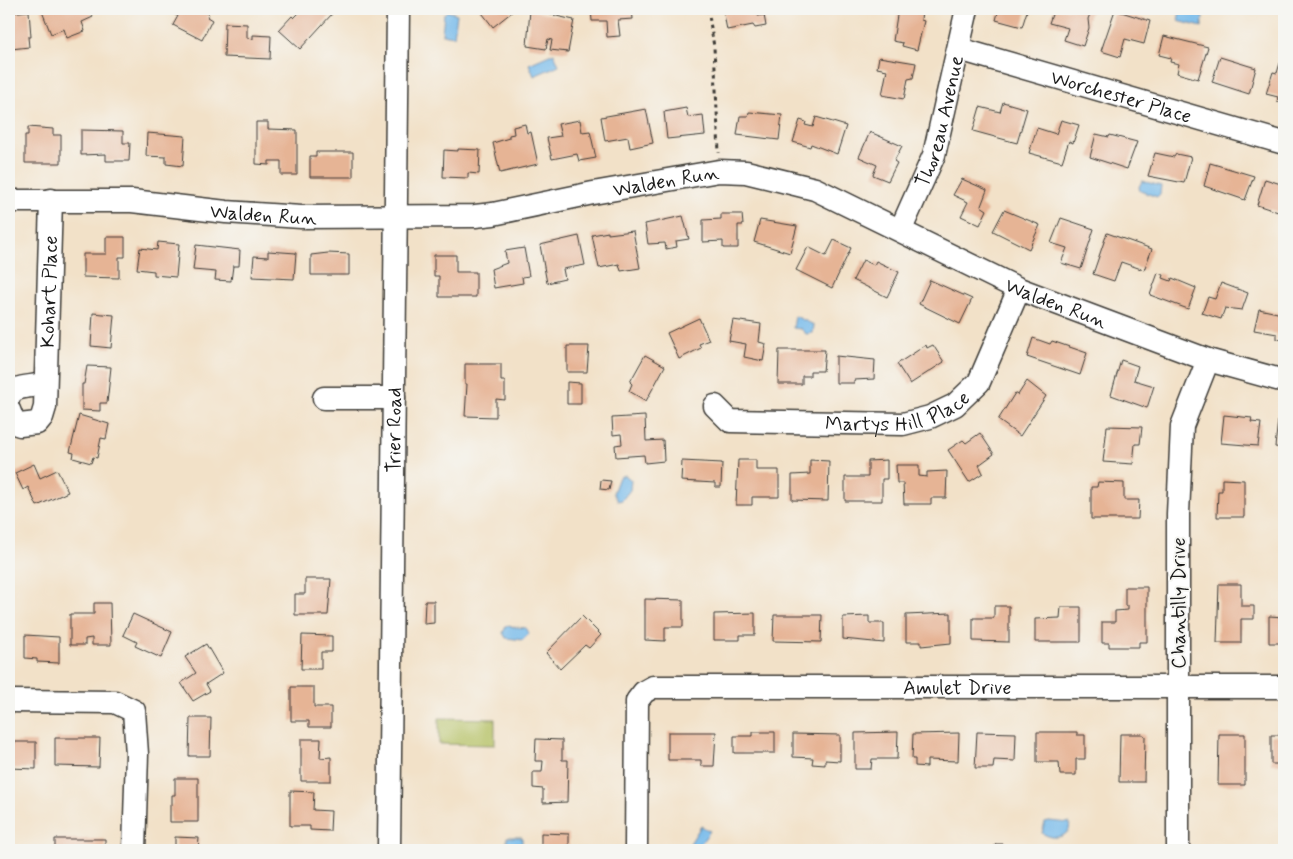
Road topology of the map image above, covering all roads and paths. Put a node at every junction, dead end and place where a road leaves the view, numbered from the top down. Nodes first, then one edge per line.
1 (398, 9) edge
2 (708, 9) edge
3 (967, 9) edge
4 (959, 49) junction
5 (1284, 143) edge
6 (719, 171) junction
7 (50, 200) junction
8 (9, 201) edge
9 (396, 215) junction
10 (902, 229) junction
11 (1018, 289) junction
12 (1208, 360) junction
13 (1284, 381) edge
14 (45, 383) junction
15 (9, 397) edge
16 (324, 398) dead end
17 (394, 398) junction
18 (715, 406) dead end
19 (9, 410) edge
20 (1178, 686) junction
21 (1284, 687) edge
22 (9, 701) edge
23 (134, 850) edge
24 (389, 850) edge
25 (636, 850) edge
26 (1178, 850) edge

1 - 9 street, Trier Road
2 - 6 path
3 - 4 street, Thoreau Avenue
4 - 5 street, Worchester Place
4 - 10 street, Thoreau Avenue
6 - 9 street, Walden Run
6 - 10 street, Walden Run
7 - 8 street, Walden Run
7 - 9 street, Walden Run
7 - 14 street, Kohart Place
9 - 17 street, Trier Road
10 - 11 street, Walden Run
11 - 12 street, Walden Run
11 - 18 street, Martys Hill Place
12 - 13 street, Walden Run
12 - 20 street, Chantilly Drive
14 - 15 street
14 - 19 street, Kohart Place
16 - 17 street
17 - 24 street, Trier Road
20 - 21 street, Amulet Drive
20 - 25 street, Amulet Drive
20 - 26 street, Chantilly Drive
22 - 23 street

